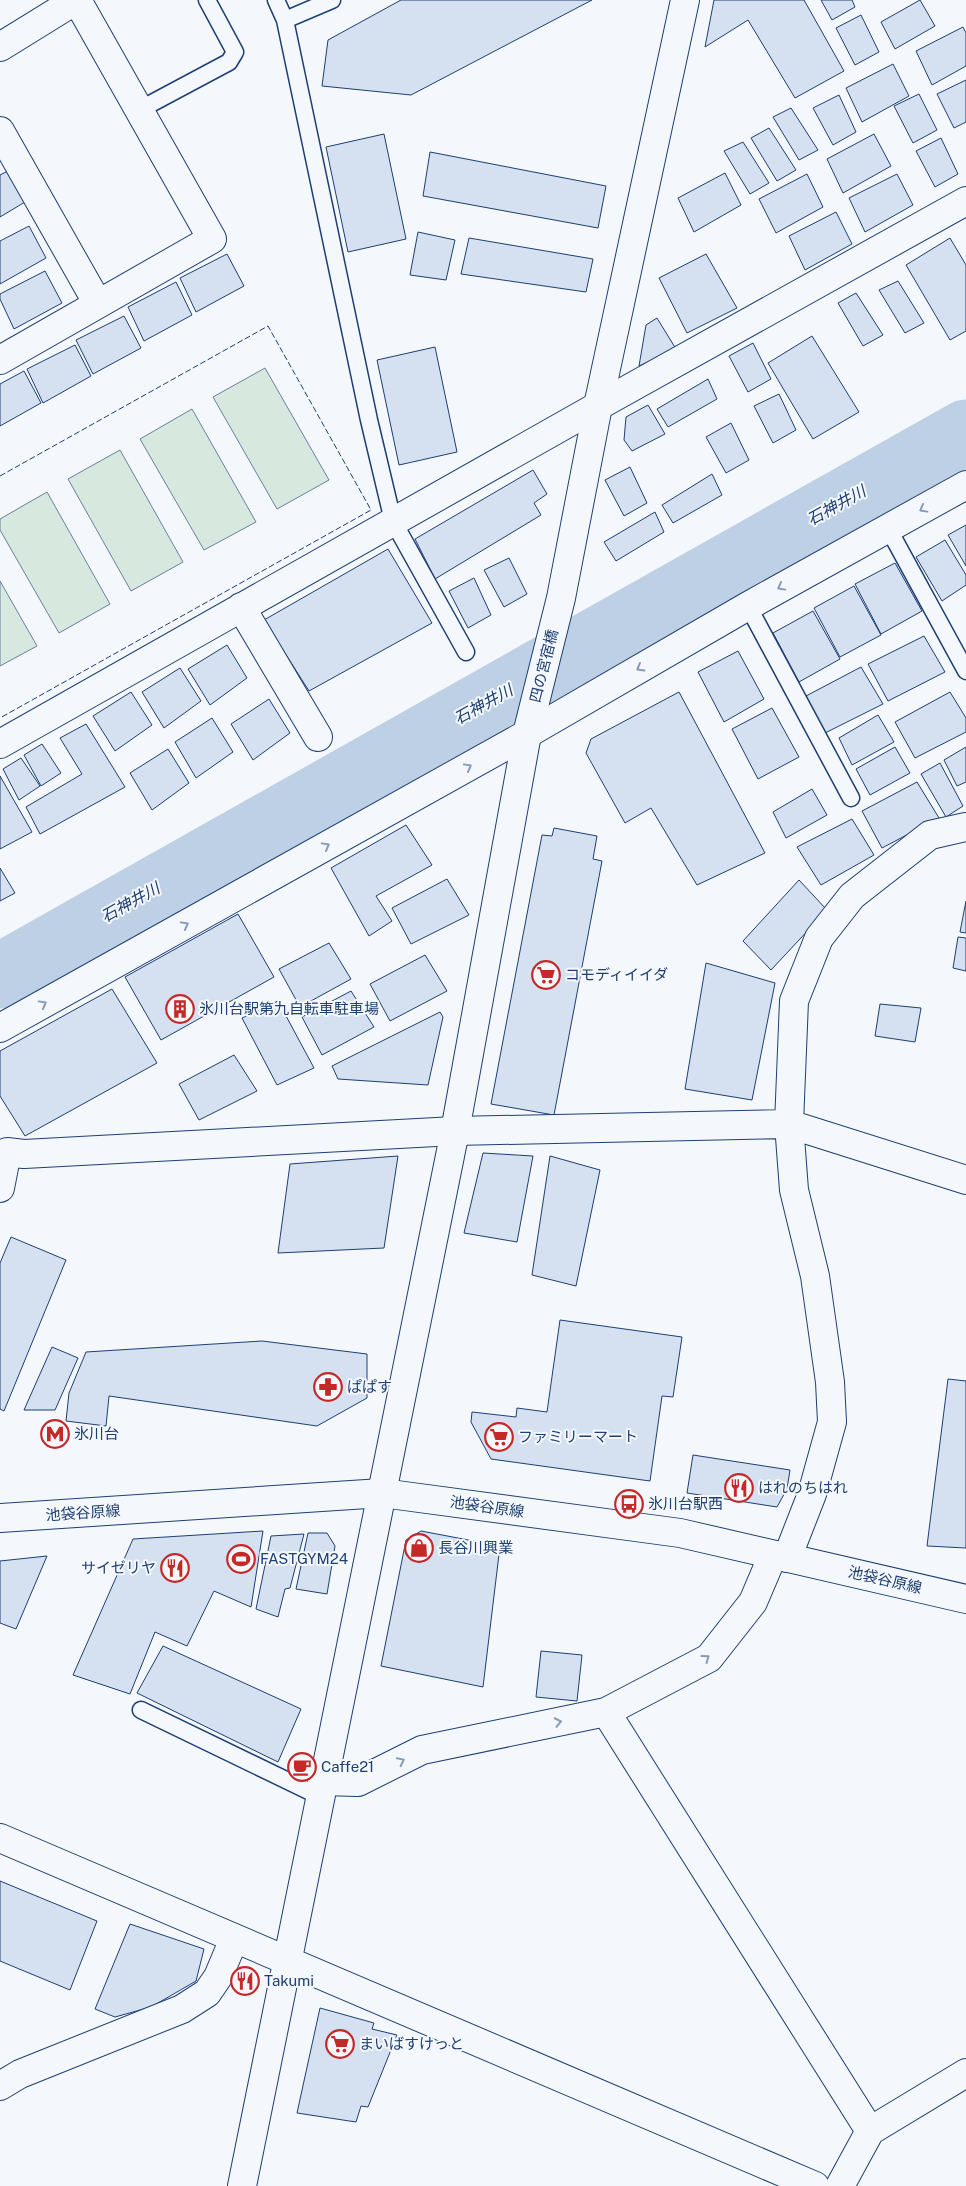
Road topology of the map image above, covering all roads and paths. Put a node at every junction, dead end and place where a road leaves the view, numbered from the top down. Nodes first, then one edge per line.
1 (76, 0) edge
2 (207, 0) edge
3 (276, 0) edge
4 (332, 0) edge
5 (685, 0) edge
6 (285, 20) junction
7 (0, 46) edge
8 (139, 110) junction
9 (0, 131) edge
10 (966, 201) edge
11 (98, 304) junction
12 (0, 360) edge
13 (598, 406) junction
14 (966, 485) edge
15 (393, 521) junction
16 (888, 528) junction
17 (748, 606) junction
18 (241, 607) junction
19 (466, 652) dead end
20 (966, 671) edge
21 (527, 734) junction
22 (318, 738) dead end
23 (0, 744) edge
24 (850, 798) dead end
25 (966, 827) edge
26 (0, 1028) edge
27 (789, 1124) junction
28 (455, 1131) junction
29 (4, 1149) edge
30 (966, 1180) edge
31 (0, 1188) edge
32 (382, 1493) junction
33 (0, 1518) edge
34 (780, 1556) junction
35 (966, 1599) edge
36 (141, 1710) dead end
37 (606, 1712) junction
38 (321, 1788) junction
39 (0, 1838) edge
40 (234, 1939) junction
41 (287, 1960) junction
42 (966, 2073) edge
43 (0, 2086) edge
44 (870, 2131) junction
45 (242, 2186) edge
46 (815, 2186) edge
47 (840, 2186) edge

1 - 7 street
1 - 8 street
2 - 8 lane
3 - 6 lane
4 - 6 lane
5 - 13 street, 四の宮宿橋
6 - 15 lane
8 - 11 street
9 - 11 street
10 - 13 street
11 - 12 street
13 - 15 street
13 - 21 street, 四の宮宿橋
14 -> 16 street
15 - 18 street
15 - 19 lane
16 -> 17 street
16 - 20 lane
17 -> 21 street
17 - 24 lane
18 - 22 street
18 - 23 street
26 -> 21 street
21 - 28 street, 四の宮宿橋
25 - 27 street
27 - 28 street
27 - 30 street
27 - 34 street
28 - 29 street
28 - 32 street, 四の宮宿橋
29 - 31 street
32 - 33 street, 池袋谷原線
32 - 34 street, 池袋谷原線
32 - 38 street, 四の宮宿橋
34 - 35 street, 池袋谷原線
37 -> 34 street
36 - 38 lane
38 -> 37 street
37 - 44 street
38 - 41 street, 四の宮宿橋
39 - 40 street
40 - 41 street
40 - 43 street
41 - 45 street, 四の宮宿橋
41 - 46 street
42 - 44 street
44 - 47 street

